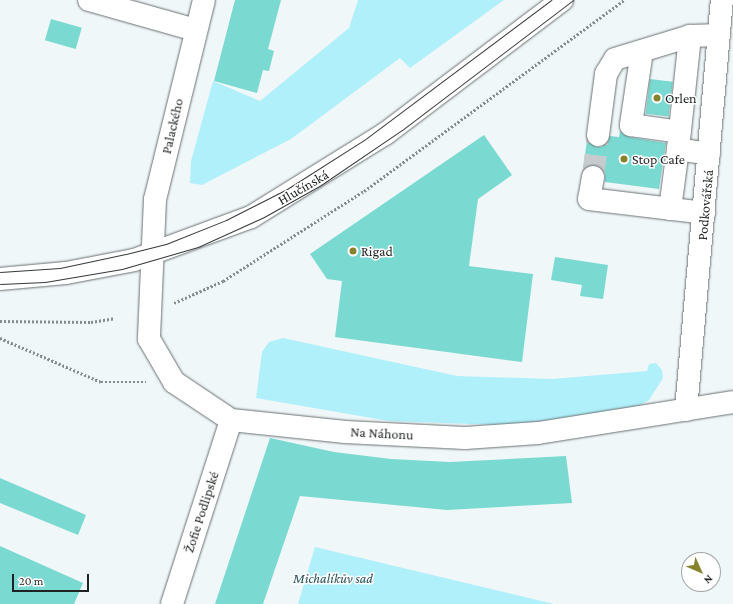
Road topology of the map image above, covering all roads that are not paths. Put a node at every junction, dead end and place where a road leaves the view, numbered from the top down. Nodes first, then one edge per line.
1 (89, 0) edge
2 (204, 0) edge
3 (562, 0) edge
4 (722, 0) edge
5 (196, 30) junction
6 (719, 35) junction
7 (690, 36) junction
8 (642, 51) junction
9 (598, 135) tunnel mouth
10 (679, 140) junction
11 (709, 154) junction
12 (593, 177) tunnel mouth
13 (670, 209) junction
14 (704, 213) junction
15 (152, 254) junction
16 (0, 279) edge
17 (733, 402) edge
18 (686, 410) junction
19 (231, 420) junction
20 (172, 604) edge

1 - 5 street
2 - 5 street, Palackého
3 - 15 street, Hlučínská
4 - 6 street, Podkovářská
5 - 15 street, Palackého
6 - 7 street
6 - 11 street, Podkovářská
7 - 8 street
7 - 10 street
8 - 9 street
8 - 10 street
10 - 11 street
10 - 13 street
11 - 14 street, Podkovářská
12 - 13 street
13 - 14 street
14 - 18 street, Podkovářská
15 - 16 street, Hlučínská
15 - 19 street, Na Náhonu
17 - 18 street, Na Náhonu
18 - 19 street, Na Náhonu
19 - 20 street, Žofie Podlipské

